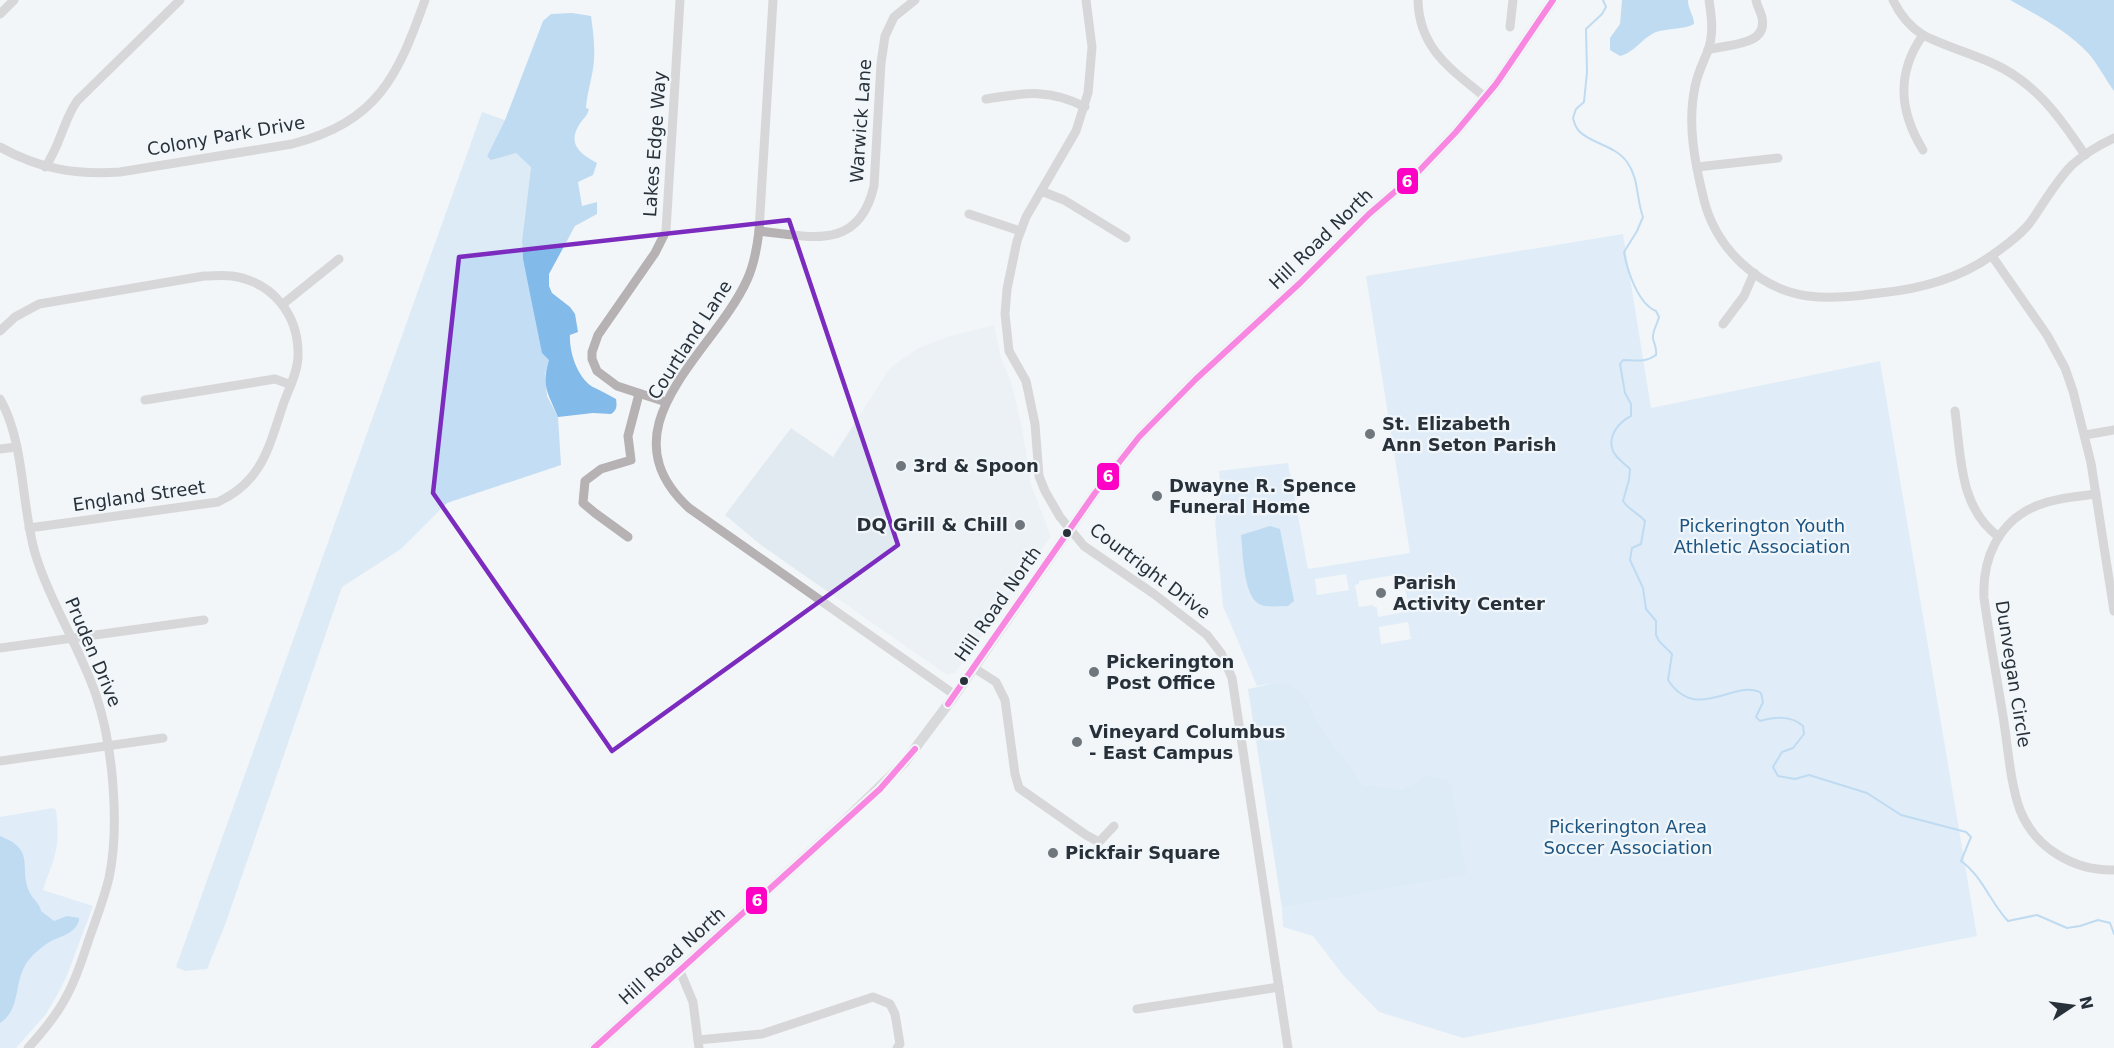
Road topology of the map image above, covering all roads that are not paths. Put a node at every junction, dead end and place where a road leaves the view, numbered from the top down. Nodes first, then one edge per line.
1 (14, 0) edge
2 (180, 0) edge
3 (425, 0) edge
4 (680, 0) edge
5 (773, 0) edge
6 (915, 0) edge
7 (1086, 0) edge
8 (1418, 0) edge
9 (1513, 0) edge
10 (1553, 0) edge
11 (1709, 0) edge
12 (1756, 0) edge
13 (1893, 0) edge
14 (0, 14) edge
15 (1510, 27) dead end
16 (1923, 35) junction
17 (1708, 50) junction
18 (1486, 98) junction
19 (986, 99) dead end
20 (1085, 106) junction
21 (2114, 138) edge
22 (0, 147) edge
23 (1923, 150) dead end
24 (2085, 155) junction
25 (1778, 158) dead end
26 (45, 167) junction
27 (1697, 167) junction
28 (1041, 191) junction
29 (969, 214) dead end
30 (759, 231) junction
31 (1020, 231) junction
32 (1126, 238) dead end
33 (1992, 256) junction
34 (339, 259) dead end
35 (1754, 273) junction
36 (283, 304) junction
37 (1723, 324) dead end
38 (2, 330) edge
39 (289, 384) junction
40 (639, 394) junction
41 (0, 399) edge
42 (145, 400) dead end
43 (666, 402) junction
44 (1955, 411) dead end
45 (2114, 430) edge
46 (2085, 435) junction
47 (16, 447) junction
48 (0, 449) edge
49 (2096, 494) junction
50 (29, 528) junction
51 (1069, 530) junction
52 (628, 537) dead end
53 (1999, 537) junction
54 (2110, 554) edge
55 (2114, 611) edge
56 (204, 620) dead end
57 (72, 639) junction
58 (0, 648) edge
59 (974, 668) junction
60 (955, 695) junction
61 (163, 738) dead end
62 (108, 745) junction
63 (0, 762) edge
64 (1114, 826) dead end
65 (2114, 870) edge
66 (680, 971) junction
67 (1279, 987) junction
68 (1137, 1009) dead end
69 (699, 1044) edge
70 (28, 1048) edge
71 (594, 1048) edge
72 (897, 1048) edge
73 (1288, 1048) edge

1 - 14 street
2 - 26 street
3 - 26 street, Colony Park Drive
4 - 40 street, Lakes Edge Way
5 - 30 street, Courtland Lane
6 - 30 street, Warwick Lane
7 - 20 street, Courtright Drive
8 - 18 street
9 - 15 street
10 - 18 main road, Hill Road North
11 - 17 street
12 - 17 street
13 - 16 street
16 - 23 street
16 - 24 street
17 - 27 street
18 - 51 main road, Hill Road North
19 - 20 street
20 - 28 street, Courtright Drive
21 - 24 street
22 - 26 street, Colony Park Drive
24 - 33 street
25 - 27 street
27 - 35 street
28 - 31 street, Courtright Drive
28 - 32 street
29 - 31 street
30 - 43 street, Courtland Lane
31 - 51 street, Courtright Drive
33 - 35 street
33 - 46 street
34 - 36 street
35 - 37 street
36 - 38 street
36 - 39 street, England Street
39 - 42 street
39 - 50 street, England Street
40 - 43 street, Lakes Edge Way
40 - 52 street
41 - 47 street, Pruden Drive
43 - 60 street, Courtland Lane
44 - 53 street
45 - 46 street
46 - 49 street
47 - 48 street
47 - 50 street, Pruden Drive
49 - 53 street, Dunvegan Circle
49 - 54 street
50 - 57 street, Pruden Drive
51 - 59 main road, Hill Road North
51 - 67 street, Courtright Drive
53 - 65 street, Dunvegan Circle
54 - 55 street
56 - 57 street
57 - 58 street
57 - 62 street, Pruden Drive
59 - 60 main road, Hill Road North
59 - 64 street
60 - 66 main road, Hill Road North
61 - 62 street
62 - 63 street
62 - 70 street, Pruden Drive
66 - 69 street
66 - 71 main road, Hill Road North
67 - 68 street
67 - 73 street, Courtright Drive
69 - 72 street

